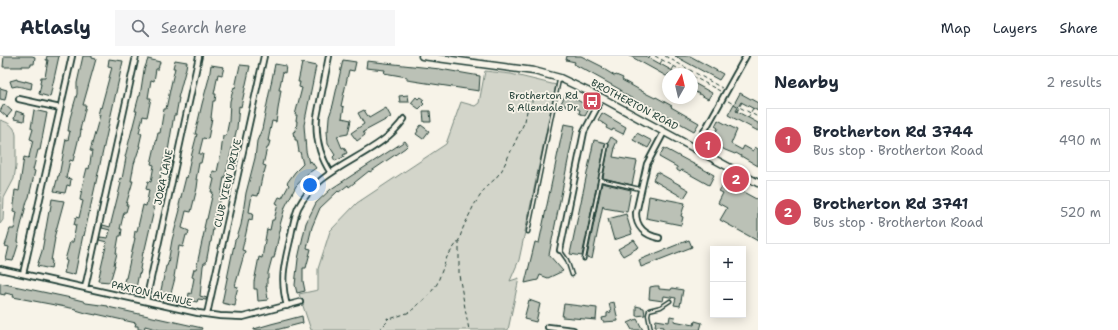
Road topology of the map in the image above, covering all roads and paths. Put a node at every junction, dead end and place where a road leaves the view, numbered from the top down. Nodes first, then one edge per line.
1 (72, 56) edge
2 (136, 56) edge
3 (199, 56) edge
4 (264, 56) edge
5 (329, 56) edge
6 (422, 56) edge
7 (655, 56) edge
8 (665, 56) edge
9 (746, 56) edge
10 (678, 59) dead end
11 (663, 60) junction
12 (676, 62) junction
13 (660, 64) dead end
14 (690, 65) dead end
15 (674, 66) joint
16 (677, 68) edge
17 (686, 68) edge
18 (688, 68) edge
19 (701, 71) dead end
20 (699, 75) joint
21 (560, 78) junction
22 (712, 78) dead end
23 (698, 80) edge
24 (711, 81) junction
25 (708, 85) junction
26 (722, 88) dead end
27 (706, 89) dead end
28 (720, 92) dead end
29 (602, 98) junction
30 (19, 99) dead end
31 (727, 100) dead end
32 (742, 102) dead end
33 (739, 107) junction
34 (60, 108) junction
35 (753, 108) dead end
36 (527, 111) junction
37 (737, 112) dead end
38 (750, 113) junction
39 (758, 117) edge
40 (404, 118) dead end
41 (748, 118) dead end
42 (664, 132) junction
43 (607, 145) dead end
44 (695, 148) junction
45 (331, 173) junction
46 (601, 180) junction
47 (758, 183) edge
48 (641, 189) junction
49 (528, 232) dead end
50 (659, 238) dead end
51 (459, 240) junction
52 (560, 250) joint
53 (584, 258) dead end
54 (0, 269) edge
55 (24, 274) junction
56 (572, 275) dead end
57 (85, 288) junction
58 (146, 301) junction
59 (670, 301) dead end
60 (300, 302) dead end
61 (287, 306) junction
62 (207, 314) junction
63 (548, 327) dead end
64 (379, 330) edge
65 (469, 330) edge
66 (573, 330) edge
67 (651, 330) edge

1 - 34 street
2 - 57 street
3 - 58 street, JORA LANE
4 - 62 street, CLUB VIEW DRIVE
5 - 45 street
6 - 21 street, BROTHERTON ROAD
7 - 11 path
8 - 12 path
9 - 44 street
10 - 12 path
11 - 13 path
11 - 15 path
12 - 17 path
14 - 18 path
15 - 16 path
19 - 20 path
20 - 24 path
21 - 29 street, BROTHERTON ROAD
21 - 49 lane
22 - 24 path
23 - 25 path
24 - 26 path
25 - 27 path
25 - 28 path
29 - 42 street, BROTHERTON ROAD
29 - 52 street
30 - 34 street
31 - 33 path
32 - 33 path
33 - 37 path
33 - 38 path
34 - 55 street
35 - 38 path
36 - 36 path
36 - 51 path
38 - 39 path
38 - 41 path
40 - 45 street
42 - 44 street, BROTHERTON ROAD
42 - 48 street
43 - 46 lane
44 - 47 street, BROTHERTON ROAD
45 - 61 street
46 - 48 lane
46 - 53 lane
48 - 50 street
51 - 64 path
51 - 65 path
52 - 56 lane
54 - 55 street, PAXTON AVENUE
55 - 57 street, PAXTON AVENUE
57 - 58 street, PAXTON AVENUE
58 - 62 street, PAXTON AVENUE
59 - 67 lane
60 - 61 street, PAXTON AVENUE
61 - 62 street, PAXTON AVENUE
63 - 66 street

